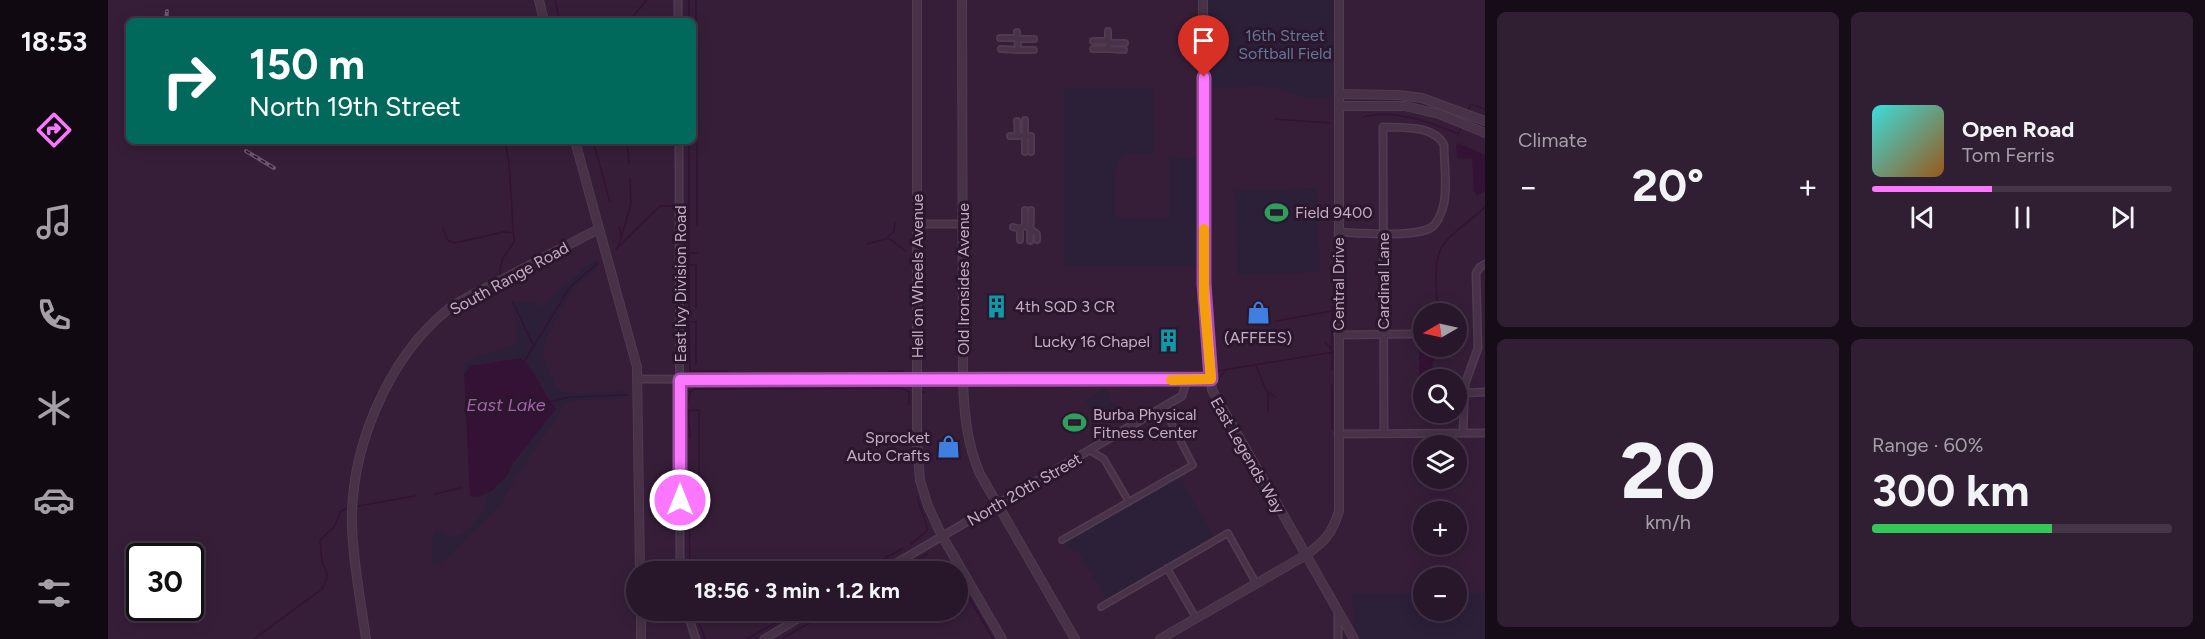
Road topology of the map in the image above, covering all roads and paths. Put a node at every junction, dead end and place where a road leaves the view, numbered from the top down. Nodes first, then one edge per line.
1 (538, 0) edge
2 (678, 0) edge
3 (917, 0) edge
4 (962, 0) edge
5 (1203, 0) edge
6 (1339, 0) edge
7 (543, 18) edge
8 (678, 18) edge
9 (1108, 32) dead end
10 (1018, 36) junction
11 (1000, 38) dead end
12 (1034, 39) dead end
13 (1093, 41) dead end
14 (1108, 44) junction
15 (1124, 47) dead end
16 (1093, 49) dead end
17 (1001, 50) dead end
18 (1018, 50) junction
19 (1034, 50) dead end
20 (1339, 94) junction
21 (1339, 106) junction
22 (1025, 120) dead end
23 (1017, 121) dead end
24 (1485, 121) edge
25 (1485, 133) edge
26 (1010, 136) dead end
27 (1018, 136) junction
28 (1025, 136) junction
29 (576, 144) edge
30 (679, 144) edge
31 (1028, 152) dead end
32 (1028, 210) dead end
33 (917, 224) junction
34 (963, 224) junction
35 (1028, 226) junction
36 (1013, 227) dead end
37 (599, 229) junction
38 (1020, 229) junction
39 (1338, 232) junction
40 (1383, 233) junction
41 (1020, 240) dead end
42 (1037, 240) dead end
43 (1030, 241) dead end
44 (1485, 264) edge
45 (1481, 328) edge
46 (1383, 334) junction
47 (1411, 334) dead end
48 (1338, 335) junction
49 (1467, 378) edge
50 (638, 379) junction
51 (1211, 379) junction
52 (680, 380) junction
53 (917, 380) junction
54 (1187, 380) junction
55 (963, 381) junction
56 (1485, 392) edge
57 (1467, 393) edge
58 (1163, 407) junction
59 (1463, 423) edge
60 (1463, 433) junction
61 (1485, 433) edge
62 (1338, 434) junction
63 (1384, 434) junction
64 (1089, 450) junction
65 (1129, 502) junction
66 (998, 504) junction
67 (942, 536) junction
68 (1062, 540) dead end
69 (1306, 555) junction
70 (640, 561) edge
71 (680, 561) edge
72 (900, 561) edge
73 (1167, 568) junction
74 (1256, 584) junction
75 (1101, 607) dead end
76 (1338, 612) junction
77 (1196, 618) junction
78 (641, 621) edge
79 (690, 621) edge
80 (794, 621) edge
81 (366, 639) edge
82 (641, 639) edge
83 (696, 639) edge
84 (764, 639) edge
85 (1002, 639) edge
86 (1075, 639) edge
87 (1160, 639) edge
88 (1338, 639) edge
89 (1354, 639) edge

1 - 7 street
2 - 8 street
3 - 33 street, Hell on Wheels Avenue
4 - 34 street, Old Ironsides Avenue
5 - 51 street, East Legends Way
6 - 20 street, Central Drive
9 - 14 street
10 - 11 street
10 - 12 street
10 - 18 street
13 - 14 street
14 - 15 street
14 - 16 street
17 - 18 street
18 - 19 street
20 - 21 street, Central Drive
20 - 24 street
21 - 25 street
21 - 39 street, Central Drive
22 - 28 street
23 - 27 street
26 - 27 street
27 - 28 street
28 - 31 street
29 - 37 street
30 - 52 street, East Ivy Division Road
32 - 35 street
33 - 34 street
33 - 53 street, Hell on Wheels Avenue
34 - 55 street, Old Ironsides Avenue
35 - 38 street
35 - 42 street
35 - 43 street
36 - 38 street
37 - 50 street
37 - 81 street, South Range Road
38 - 41 street
39 - 40 street
39 - 48 street, Central Drive
40 - 40 street, Cardinal Lane
40 - 46 street, Cardinal Lane
44 - 45 street
45 - 49 street
46 - 47 street
46 - 48 street
46 - 63 street, Cardinal Lane
48 - 62 street, Central Drive
50 - 52 street
50 - 70 street
51 - 54 street
51 - 69 street, East Legends Way
52 - 53 street
52 - 71 street, East Ivy Division Road
53 - 55 street
53 - 67 street, Hell on Wheels Avenue
54 - 55 street
54 - 58 street, North 20th Street
55 - 66 street, Old Ironsides Avenue
56 - 57 street
58 - 64 street, North 20th Street
58 - 65 street
59 - 60 street
60 - 61 street
60 - 63 street
62 - 63 street
62 - 69 street, Central Drive
64 - 65 street
64 - 66 street, North 20th Street
65 - 68 street
66 - 67 street, North 20th Street
66 - 86 street, Old Ironsides Avenue
67 - 72 street, North 20th Street
67 - 85 street, Hell on Wheels Avenue
69 - 74 street, Central Drive
69 - 76 street, East Legends Way
73 - 74 street
73 - 75 street
73 - 77 street
74 - 77 street, Central Drive
76 - 88 street
76 - 89 street, East Legends Way
77 - 87 street, Central Drive
78 - 82 street
79 - 83 street
80 - 84 street

